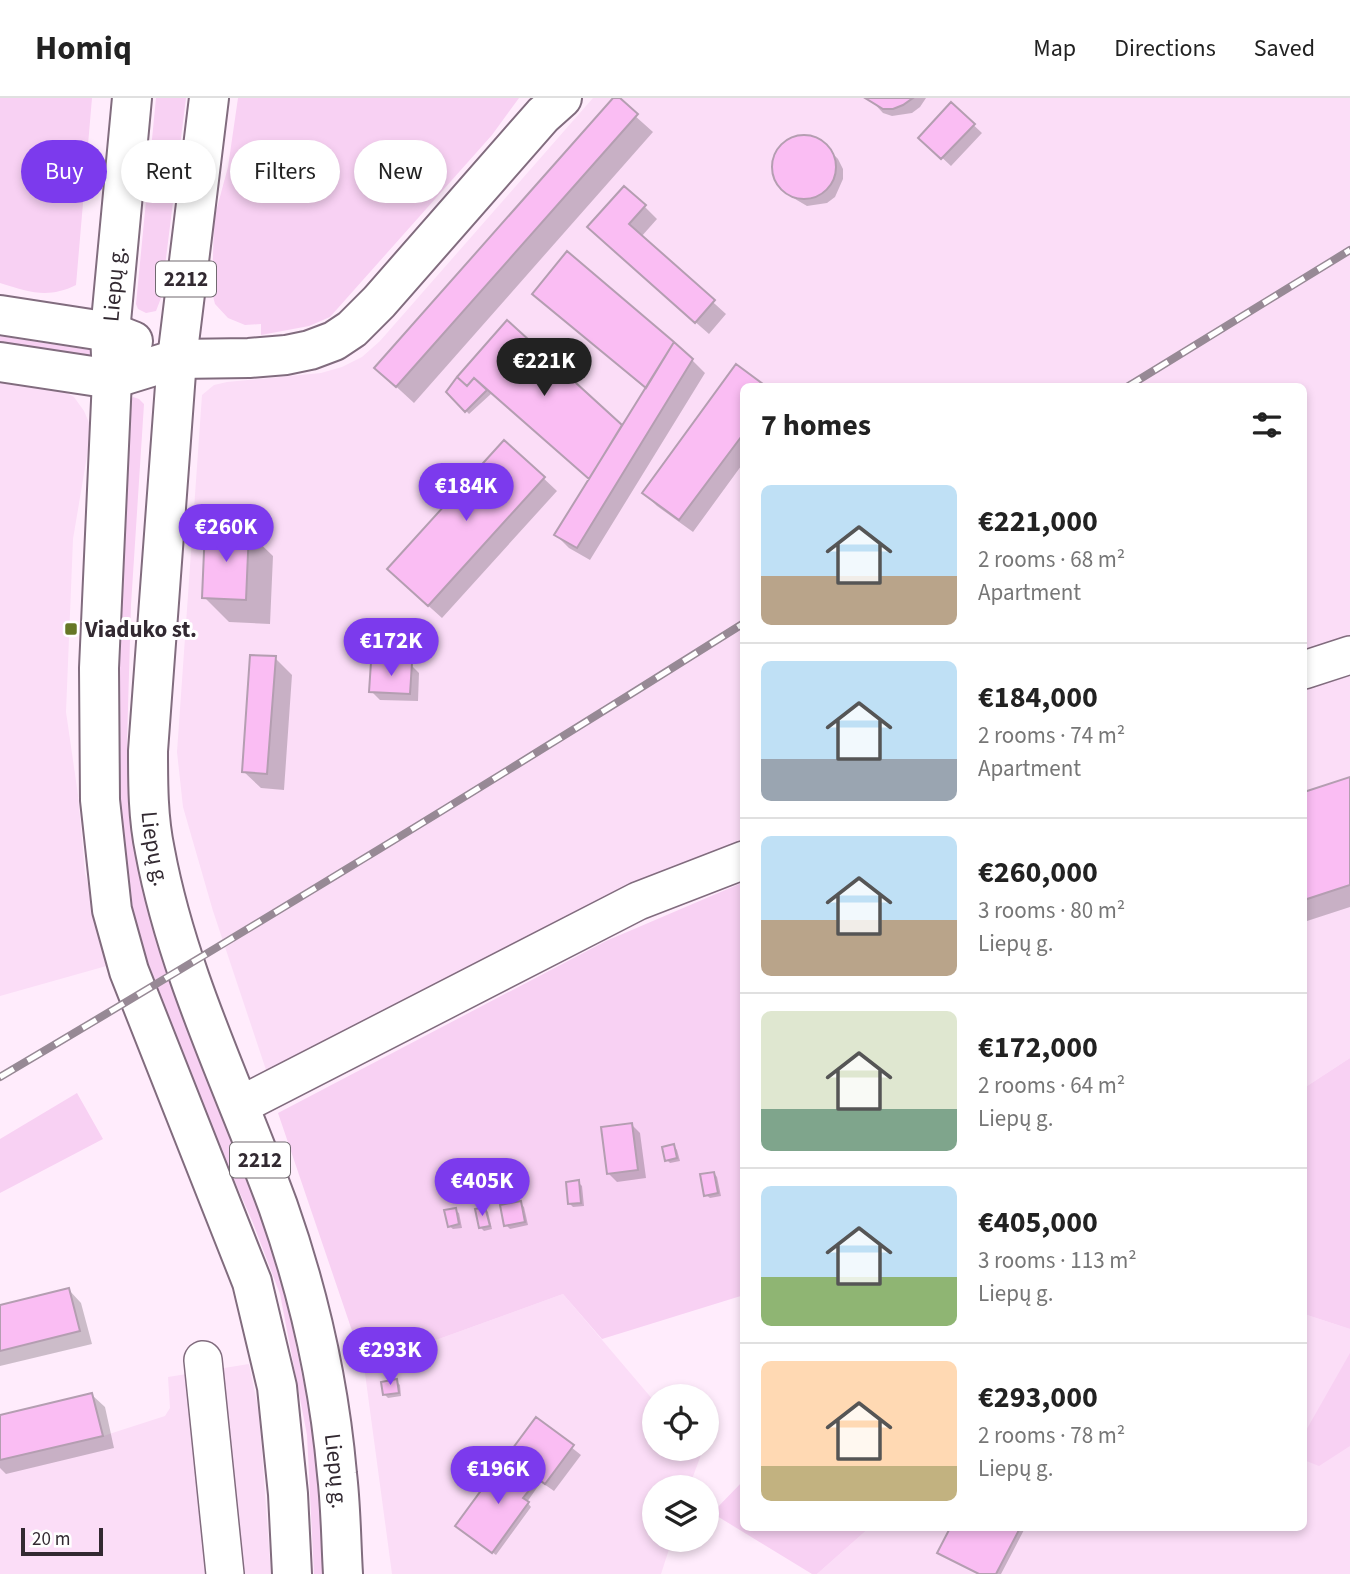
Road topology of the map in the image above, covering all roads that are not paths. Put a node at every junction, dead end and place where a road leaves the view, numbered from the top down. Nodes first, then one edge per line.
1 (132, 98) edge
2 (209, 98) edge
3 (553, 104) edge
4 (0, 315) edge
5 (110, 332) junction
6 (177, 359) junction
7 (0, 362) edge
8 (112, 379) junction
9 (1350, 655) edge
10 (1307, 669) edge
11 (740, 862) edge
12 (239, 1106) junction
13 (203, 1360) dead end
14 (225, 1574) edge
15 (292, 1574) edge
16 (343, 1574) edge

1 - 5 main road, Liepų g.
2 - 6 main road, Liepų g. / 2212
3 - 6 main road
4 - 5 main road
5 - 6 main road
5 - 8 main road, Liepų g.
6 - 8 main road
6 - 12 main road, Liepų g. / 2212
7 - 8 main road
8 - 15 main road, Liepų g.
9 - 10 street
11 - 12 street
12 - 16 main road, Liepų g. / 2212
13 - 14 street

